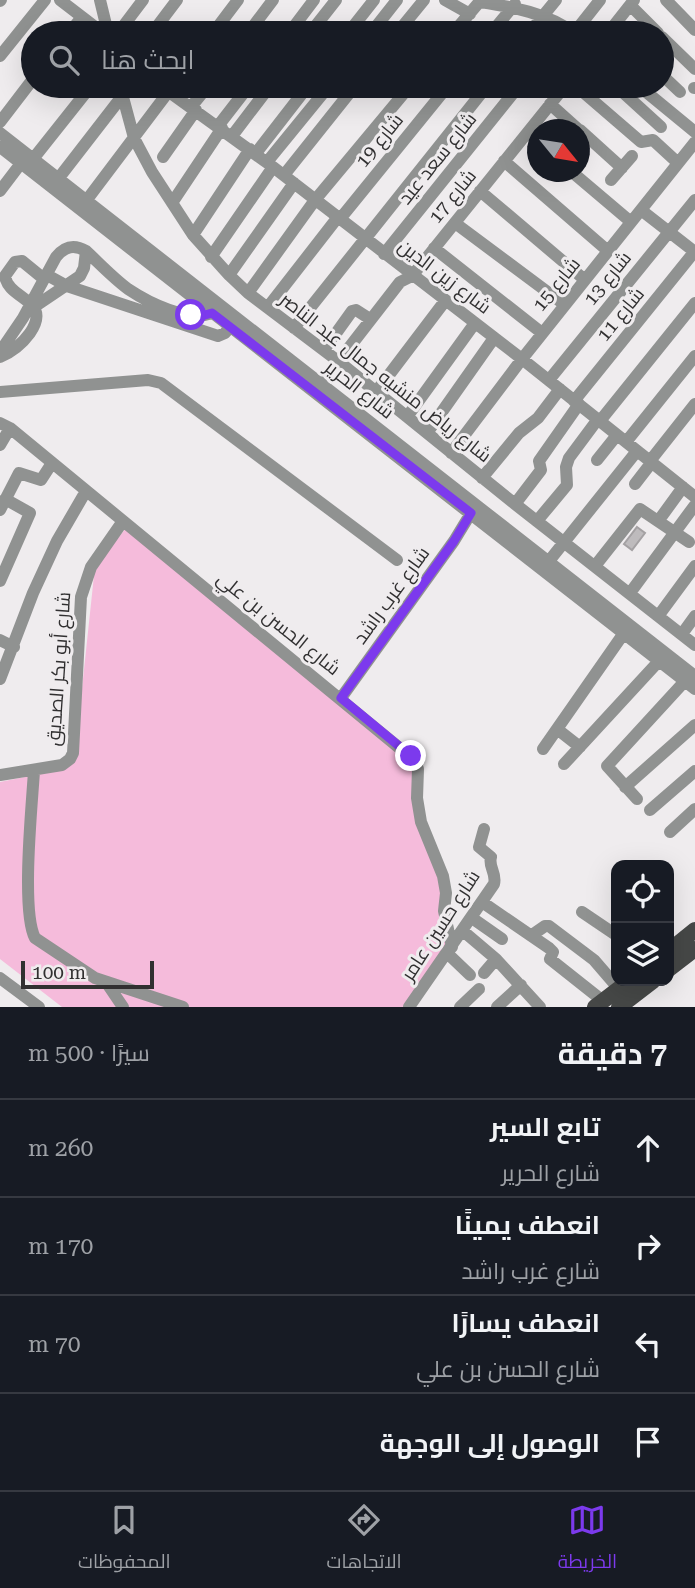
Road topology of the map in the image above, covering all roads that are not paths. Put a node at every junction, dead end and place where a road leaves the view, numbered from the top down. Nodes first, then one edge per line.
1 (45, 0) edge
2 (60, 0) edge
3 (143, 0) edge
4 (177, 0) edge
5 (237, 0) edge
6 (273, 0) edge
7 (314, 0) edge
8 (335, 0) edge
9 (374, 0) edge
10 (397, 0) edge
11 (424, 0) edge
12 (445, 0) edge
13 (556, 0) edge
14 (600, 0) edge
15 (666, 0) edge
16 (481, 1) edge
17 (103, 2) edge
18 (515, 3) edge
19 (632, 3) edge
20 (470, 14) junction
21 (543, 16) junction
22 (82, 17) junction
23 (28, 21) edge
24 (79, 21) edge
25 (88, 21) edge
26 (104, 21) edge
27 (127, 21) edge
28 (161, 21) edge
29 (221, 21) edge
30 (257, 21) edge
31 (298, 21) edge
32 (319, 21) edge
33 (357, 21) edge
34 (380, 21) edge
35 (407, 21) edge
36 (464, 21) edge
37 (501, 21) edge
38 (539, 21) edge
39 (551, 21) edge
40 (580, 21) edge
41 (620, 21) edge
42 (648, 21) edge
43 (21, 30) edge
44 (695, 30) edge
45 (674, 49) edge
46 (0, 56) edge
47 (695, 69) edge
48 (674, 86) edge
49 (680, 92) dead end
50 (21, 95) edge
51 (81, 98) edge
52 (117, 98) edge
53 (126, 98) edge
54 (164, 98) edge
55 (182, 98) edge
56 (200, 98) edge
57 (242, 98) edge
58 (257, 98) edge
59 (298, 98) edge
60 (322, 98) edge
61 (345, 98) edge
62 (400, 98) edge
63 (439, 98) edge
64 (477, 98) edge
65 (509, 98) edge
66 (555, 98) edge
67 (590, 98) edge
68 (629, 98) edge
69 (654, 98) edge
70 (550, 104) junction
71 (193, 108) junction
72 (542, 119) edge
73 (567, 119) edge
74 (0, 122) edge
75 (662, 127) dead end
76 (224, 130) junction
77 (695, 132) edge
78 (0, 133) edge
79 (134, 138) junction
80 (590, 140) edge
81 (527, 141) edge
82 (695, 142) edge
83 (0, 147) edge
84 (253, 151) junction
85 (632, 156) dead end
86 (163, 157) dead end
87 (504, 161) junction
88 (30, 162) junction
89 (678, 163) junction
90 (622, 168) junction
91 (280, 172) junction
92 (58, 179) junction
93 (611, 180) dead end
94 (584, 182) edge
95 (2, 185) edge
96 (480, 191) junction
97 (315, 200) junction
98 (695, 200) edge
99 (86, 201) junction
100 (172, 203) junction
101 (246, 207) junction
102 (641, 210) junction
103 (339, 218) junction
104 (267, 221) junction
105 (455, 222) junction
106 (631, 222) junction
107 (669, 232) junction
108 (193, 236) junction
109 (364, 238) junction
110 (434, 248) junction
111 (86, 251) junction
112 (608, 251) junction
113 (695, 252) edge
114 (384, 254) junction
115 (211, 257) junction
116 (229, 275) junction
117 (412, 276) junction
118 (46, 277) junction
119 (585, 280) junction
120 (67, 286) junction
121 (248, 293) junction
122 (445, 301) junction
123 (695, 303) edge
124 (32, 305) junction
125 (565, 305) junction
126 (268, 307) junction
127 (212, 313) junction
128 (370, 319) junction
129 (234, 322) junction
130 (475, 323) junction
131 (295, 328) junction
132 (542, 333) junction
133 (494, 338) junction
134 (324, 350) junction
135 (0, 354) edge
136 (695, 356) edge
137 (522, 359) junction
138 (338, 361) junction
139 (549, 380) junction
140 (318, 387) junction
141 (560, 389) junction
142 (0, 392) edge
143 (376, 392) junction
144 (577, 402) junction
145 (695, 404) edge
146 (407, 417) junction
147 (599, 420) junction
148 (5, 425) edge
149 (427, 433) junction
150 (621, 438) junction
151 (0, 445) edge
152 (637, 451) junction
153 (452, 453) junction
154 (597, 460) dead end
155 (651, 462) junction
156 (52, 463) junction
157 (470, 468) junction
158 (435, 478) junction
159 (482, 478) junction
160 (635, 484) dead end
161 (683, 487) junction
162 (455, 488) junction
163 (497, 490) junction
164 (86, 491) junction
165 (695, 497) edge
166 (3, 499) edge
167 (515, 504) junction
168 (695, 505) edge
169 (477, 511) junction
170 (659, 520) junction
171 (123, 521) junction
172 (537, 521) junction
173 (675, 532) junction
174 (564, 542) junction
175 (689, 542) dead end
176 (397, 560) dead end
177 (549, 561) junction
178 (595, 566) junction
179 (695, 566) edge
180 (0, 581) edge
181 (630, 593) junction
182 (695, 616) edge
183 (661, 617) junction
184 (624, 633) junction
185 (682, 634) junction
186 (647, 638) junction
187 (0, 640) edge
188 (695, 645) edge
189 (14, 646) junction
190 (659, 661) junction
191 (0, 679) edge
192 (692, 682) edge
193 (341, 698) junction
194 (695, 725) edge
195 (557, 729) junction
196 (580, 747) junction
197 (543, 749) dead end
198 (565, 764) dead end
199 (34, 771) junction
200 (695, 771) edge
201 (0, 775) edge
202 (625, 787) junction
203 (637, 799) dead end
204 (695, 809) edge
205 (650, 810) dead end
206 (484, 829) dead end
207 (670, 832) dead end
208 (482, 902) junction
209 (582, 912) dead end
210 (472, 918) junction
211 (695, 930) edge
212 (463, 931) junction
213 (611, 932) edge
214 (532, 935) junction
215 (502, 939) dead end
216 (674, 947) edge
217 (695, 949) edge
218 (449, 950) junction
219 (496, 959) junction
220 (674, 965) edge
221 (611, 974) edge
222 (0, 978) edge
223 (105, 982) junction
224 (521, 985) junction
225 (623, 986) edge
226 (646, 986) edge
227 (480, 989) dead end
228 (599, 1004) edge
229 (39, 1007) edge
230 (123, 1007) edge
231 (183, 1007) edge
232 (409, 1007) edge
233 (460, 1007) edge
234 (498, 1007) edge
235 (540, 1007) edge
236 (619, 1007) edge

1 - 23 street
2 - 22 street
3 - 27 street
4 - 28 street
5 - 29 street
6 - 30 street
7 - 31 street
8 - 32 street
9 - 33 street
10 - 34 street
11 - 35 street
12 - 20 street
13 - 21 street
14 - 40 street
15 - 44 street
16 - 18 street
16 - 20 street
17 - 26 street
18 - 21 street
18 - 37 street
19 - 41 street
19 - 42 street
20 - 36 street
21 - 38 street
21 - 39 street
22 - 24 street
22 - 25 street
43 - 46 street
45 - 47 street
48 - 49 street
50 - 74 street
51 - 88 street
52 - 92 street
53 - 79 street, شارع رياض منشيه جمال عبد الناصر
54 - 79 street
55 - 71 street, شارع زين الدين
56 - 71 street
57 - 76 street
58 - 76 street
59 - 84 street
60 - 91 street
61 - 91 street
62 - 97 street
63 - 103 street, شارع 19
64 - 109 street
65 - 114 street, شارع سعد عيد
66 - 70 street, شارع 17
67 - 89 street
68 - 75 street
69 - 77 street
70 - 72 street, شارع 17
70 - 73 street
71 - 76 street, شارع زين الدين
71 - 86 street
76 - 84 street, شارع زين الدين
76 - 100 street
78 - 88 street, شارع الحرير
79 - 99 street
79 - 100 street, شارع رياض منشيه جمال عبد الناصر
80 - 90 street
81 - 87 street, شارع 17
82 - 89 street, شارع 15
83 - 88 street, شارع الحرير
84 - 91 street, شارع زين الدين
84 - 108 street
85 - 90 street
87 - 96 street, شارع 17
87 - 112 street
88 - 92 street, شارع الحرير
88 - 95 street
88 - 127 street, شارع الحرير
89 - 102 street, شارع 15
90 - 93 street
91 - 97 street, شارع زين الدين
91 - 101 street
91 - 104 street
92 - 99 street, شارع الحرير
94 - 106 street
96 - 105 street, شارع 17
96 - 119 street
97 - 103 street, شارع زين الدين
97 - 121 street
98 - 107 street, شارع 13
99 - 129 street, شارع الحرير
100 - 108 street, شارع رياض منشيه جمال عبد الناصر
101 - 104 street
101 - 115 street
102 - 106 street, شارع 15
102 - 107 street
103 - 109 street, شارع زين الدين
103 - 126 street, شارع 19
104 - 116 street
105 - 110 street, شارع 17
105 - 125 street
106 - 112 street, شارع 15
107 - 113 street
107 - 139 street, شارع 13
108 - 115 street, شارع رياض منشيه جمال عبد الناصر
109 - 114 street, شارع زين الدين
109 - 131 street
110 - 117 street, شارع 17
110 - 132 street
111 - 118 street
111 - 120 street
111 - 127 street
112 - 119 street, شارع 15
113 - 144 street, شارع 11
114 - 117 street, شارع زين الدين
115 - 116 street, شارع رياض منشيه جمال عبد الناصر
116 - 121 street, شارع رياض منشيه جمال عبد الناصر
117 - 122 street, شارع زين الدين
117 - 128 street, شارع 17
118 - 120 street
118 - 124 street
118 - 124 street
119 - 125 street, شارع 15
120 - 124 street
120 - 129 street
121 - 126 street, شارع رياض منشيه جمال عبد الناصر
122 - 130 street, شارع زين الدين
122 - 143 street
123 - 147 street
124 - 135 street
125 - 132 street, شارع 15
126 - 131 street, شارع رياض منشيه جمال عبد الناصر
127 - 129 street, شارع الحرير
128 - 134 street
128 - 138 street, شارع 17
129 - 140 street, شارع الحرير
130 - 133 street, شارع زين الدين
130 - 146 street
131 - 134 street, شارع رياض منشيه جمال عبد الناصر
132 - 137 street, شارع 15
133 - 137 street, شارع زين الدين
133 - 149 street
134 - 138 street, شارع رياض منشيه جمال عبد الناصر
136 - 150 street
137 - 139 street, شارع زين الدين
137 - 153 street, شارع 15
138 - 140 street, شارع 17
138 - 143 street, شارع رياض منشيه جمال عبد الناصر
139 - 141 street, شارع زين الدين
140 - 158 street, شارع الحرير
141 - 144 street, شارع زين الدين
141 - 159 street
142 - 176 street
143 - 146 street, شارع رياض منشيه جمال عبد الناصر
144 - 147 street, شارع زين الدين
144 - 167 street, شارع 11
145 - 155 street
146 - 149 street, شارع رياض منشيه جمال عبد الناصر
147 - 150 street, شارع زين الدين
147 - 172 street
148 - 151 street
148 - 156 street, شارع الحسن بن علي
149 - 153 street, شارع رياض منشيه جمال عبد الناصر
150 - 152 street, شارع زين الدين
150 - 154 street
152 - 155 street, شارع زين الدين
152 - 174 street
153 - 157 street, شارع رياض منشيه جمال عبد الناصر
155 - 160 street
155 - 161 street, شارع زين الدين
156 - 164 street, شارع الحسن بن علي
156 - 166 street
157 - 159 street, شارع رياض منشيه جمال عبد الناصر
157 - 162 street
158 - 162 street, شارع الحرير
158 - 169 street, شارع الحرير
159 - 163 street, شارع رياض منشيه جمال عبد الناصر
161 - 165 street, شارع زين الدين
161 - 170 street
162 - 169 street, شارع الحرير
163 - 167 street, شارع رياض منشيه جمال عبد الناصر
163 - 169 street, شارع غرب راشد
164 - 171 street, شارع الحسن بن علي
164 - 189 street
166 - 180 street
167 - 172 street, شارع رياض منشيه جمال عبد الناصر
168 - 173 street
169 - 177 street, شارع الحرير
169 - 184 street, شارع الحرير
169 - 193 street, شارع غرب راشد
170 - 173 street
170 - 178 street
171 - 193 street, شارع الحسن بن علي
171 - 199 street, شارع أبو بكر الصديق
172 - 174 street, شارع رياض منشيه جمال عبد الناصر
173 - 175 street
173 - 181 street
174 - 177 street
174 - 178 street, شارع رياض منشيه جمال عبد الناصر
177 - 186 street, شارع الحرير
178 - 181 street, شارع رياض منشيه جمال عبد الناصر
179 - 183 street
181 - 183 street, شارع رياض منشيه جمال عبد الناصر
182 - 185 street
183 - 185 street, شارع رياض منشيه جمال عبد الناصر
183 - 186 street
184 - 190 street, شارع الحرير
184 - 195 street
185 - 188 street, شارع رياض منشيه جمال عبد الناصر
186 - 192 street, شارع الحرير
187 - 189 street
189 - 191 street
190 - 192 street, شارع الحرير
190 - 196 street
192 - 202 street
193 - 218 street, شارع الحسن بن علي
194 - 202 street
195 - 196 street
195 - 197 street
196 - 198 street
199 - 201 street, شارع أبو بكر الصديق
199 - 223 street
200 - 205 street
202 - 203 street
204 - 207 street
206 - 208 street, شارع حسين عامر
208 - 210 street, شارع حسين عامر
208 - 214 street
209 - 213 street
210 - 212 street, شارع حسين عامر
210 - 215 street
211 - 216 main road
212 - 218 street, شارع حسين عامر
212 - 219 street
214 - 221 street
214 - 228 street
217 - 220 main road
218 - 219 street
218 - 232 street, شارع حسين عامر
219 - 224 street
222 - 229 street
223 - 230 street
223 - 231 street
224 - 234 street
224 - 235 street
225 - 228 main road
226 - 236 main road
227 - 233 street

